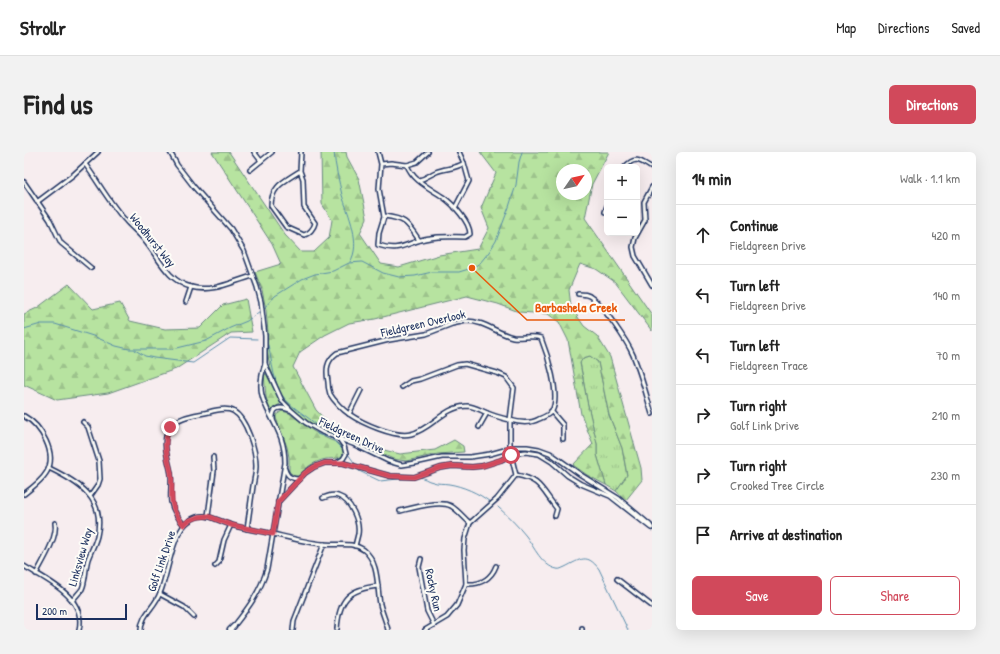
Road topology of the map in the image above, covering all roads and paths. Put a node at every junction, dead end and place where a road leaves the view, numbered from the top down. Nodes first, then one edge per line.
1 (98, 152) edge
2 (170, 152) edge
3 (254, 152) edge
4 (272, 152) edge
5 (301, 152) edge
6 (378, 152) edge
7 (428, 152) edge
8 (459, 152) edge
9 (261, 161) junction
10 (464, 163) junction
11 (85, 164) junction
12 (382, 164) junction
13 (627, 164) edge
14 (407, 165) junction
15 (652, 168) edge
16 (250, 170) dead end
17 (300, 171) junction
18 (419, 180) junction
19 (24, 182) edge
20 (652, 187) edge
21 (37, 202) junction
22 (455, 208) junction
23 (384, 216) junction
24 (418, 240) junction
25 (91, 268) dead end
26 (254, 276) junction
27 (651, 282) edge
28 (191, 287) junction
29 (578, 294) dead end
30 (186, 302) dead end
31 (265, 364) junction
32 (402, 387) dead end
33 (361, 390) dead end
34 (292, 411) junction
35 (552, 411) junction
36 (487, 413) junction
37 (348, 414) junction
38 (652, 414) edge
39 (24, 416) edge
40 (510, 420) junction
41 (83, 422) dead end
42 (274, 422) junction
43 (479, 427) dead end
44 (339, 439) junction
45 (563, 439) dead end
46 (510, 448) junction
47 (511, 455) junction
48 (212, 458) dead end
49 (334, 463) junction
50 (284, 467) junction
51 (49, 468) junction
52 (516, 475) junction
53 (300, 479) junction
54 (24, 494) edge
55 (91, 496) junction
56 (323, 498) dead end
57 (278, 502) junction
58 (400, 511) dead end
59 (208, 516) junction
60 (555, 516) dead end
61 (55, 523) dead end
62 (470, 523) junction
63 (184, 525) junction
64 (231, 525) junction
65 (652, 528) edge
66 (247, 529) junction
67 (273, 534) junction
68 (324, 544) junction
69 (355, 546) junction
70 (421, 558) dead end
71 (24, 566) edge
72 (215, 566) dead end
73 (496, 566) dead end
74 (36, 574) junction
75 (617, 579) dead end
76 (466, 584) junction
77 (378, 586) junction
78 (160, 594) junction
79 (72, 601) junction
80 (652, 606) edge
81 (194, 617) dead end
82 (434, 625) junction
83 (232, 629) edge
84 (337, 629) dead end
85 (79, 630) edge
86 (141, 630) edge
87 (293, 630) edge
88 (388, 630) edge
89 (425, 630) edge

1 - 11 street
2 - 26 street, Fieldgreen Drive
3 - 9 street
4 - 9 street
5 - 17 street
6 - 12 street
7 - 14 street
8 - 10 street
9 - 16 street
10 - 18 street
10 - 22 street
11 - 21 street
11 - 28 street, Woodhurst Way
12 - 14 street
12 - 23 street
13 - 15 street
14 - 18 street
17 - 17 street
18 - 22 street
19 - 21 street
20 - 27 street
21 - 25 street
22 - 24 street
23 - 24 street
23 - 24 street
26 - 28 street, Woodhurst Way
26 - 31 street, Fieldgreen Drive
28 - 30 street
29 - 38 street
31 - 34 street, Fieldgreen Drive
31 - 42 street
32 - 40 street
33 - 37 street
34 - 42 street
34 - 44 street, Fieldgreen Drive
35 - 37 street, Fieldgreen Overlook
35 - 40 street, Fieldgreen Overlook
35 - 45 street
36 - 37 street, Fieldgreen Overlook
36 - 40 street, Fieldgreen Overlook
36 - 43 street
39 - 51 street
40 - 46 street
41 - 55 street
42 - 50 street
44 - 46 street, Fieldgreen Drive
44 - 49 street
46 - 47 street
46 - 65 street, Fieldgreen Drive
47 - 49 street, Fieldgreen Drive
47 - 52 street
47 - 65 street, Fieldgreen Drive
48 - 59 street
49 - 53 street, Fieldgreen Drive
50 - 53 street
50 - 57 street
51 - 54 street
51 - 55 street
52 - 60 street
52 - 62 street
53 - 57 street, Fieldgreen Drive
55 - 79 street, Linksview Way
56 - 69 street
57 - 67 street
58 - 62 street
59 - 63 street, Golf Link Drive
59 - 64 street
61 - 74 street
62 - 76 street
63 - 66 street
63 - 78 street, Golf Link Drive
64 - 66 street
64 - 72 street
66 - 67 street
67 - 68 street
67 - 83 street
68 - 69 street
68 - 87 street
69 - 77 street
70 - 82 street, Rocky Run
71 - 74 street
73 - 76 street
74 - 79 street
75 - 80 street
76 - 82 street
77 - 84 street
77 - 88 street
78 - 81 street
78 - 86 street, Golf Link Drive
79 - 85 street
82 - 89 street

